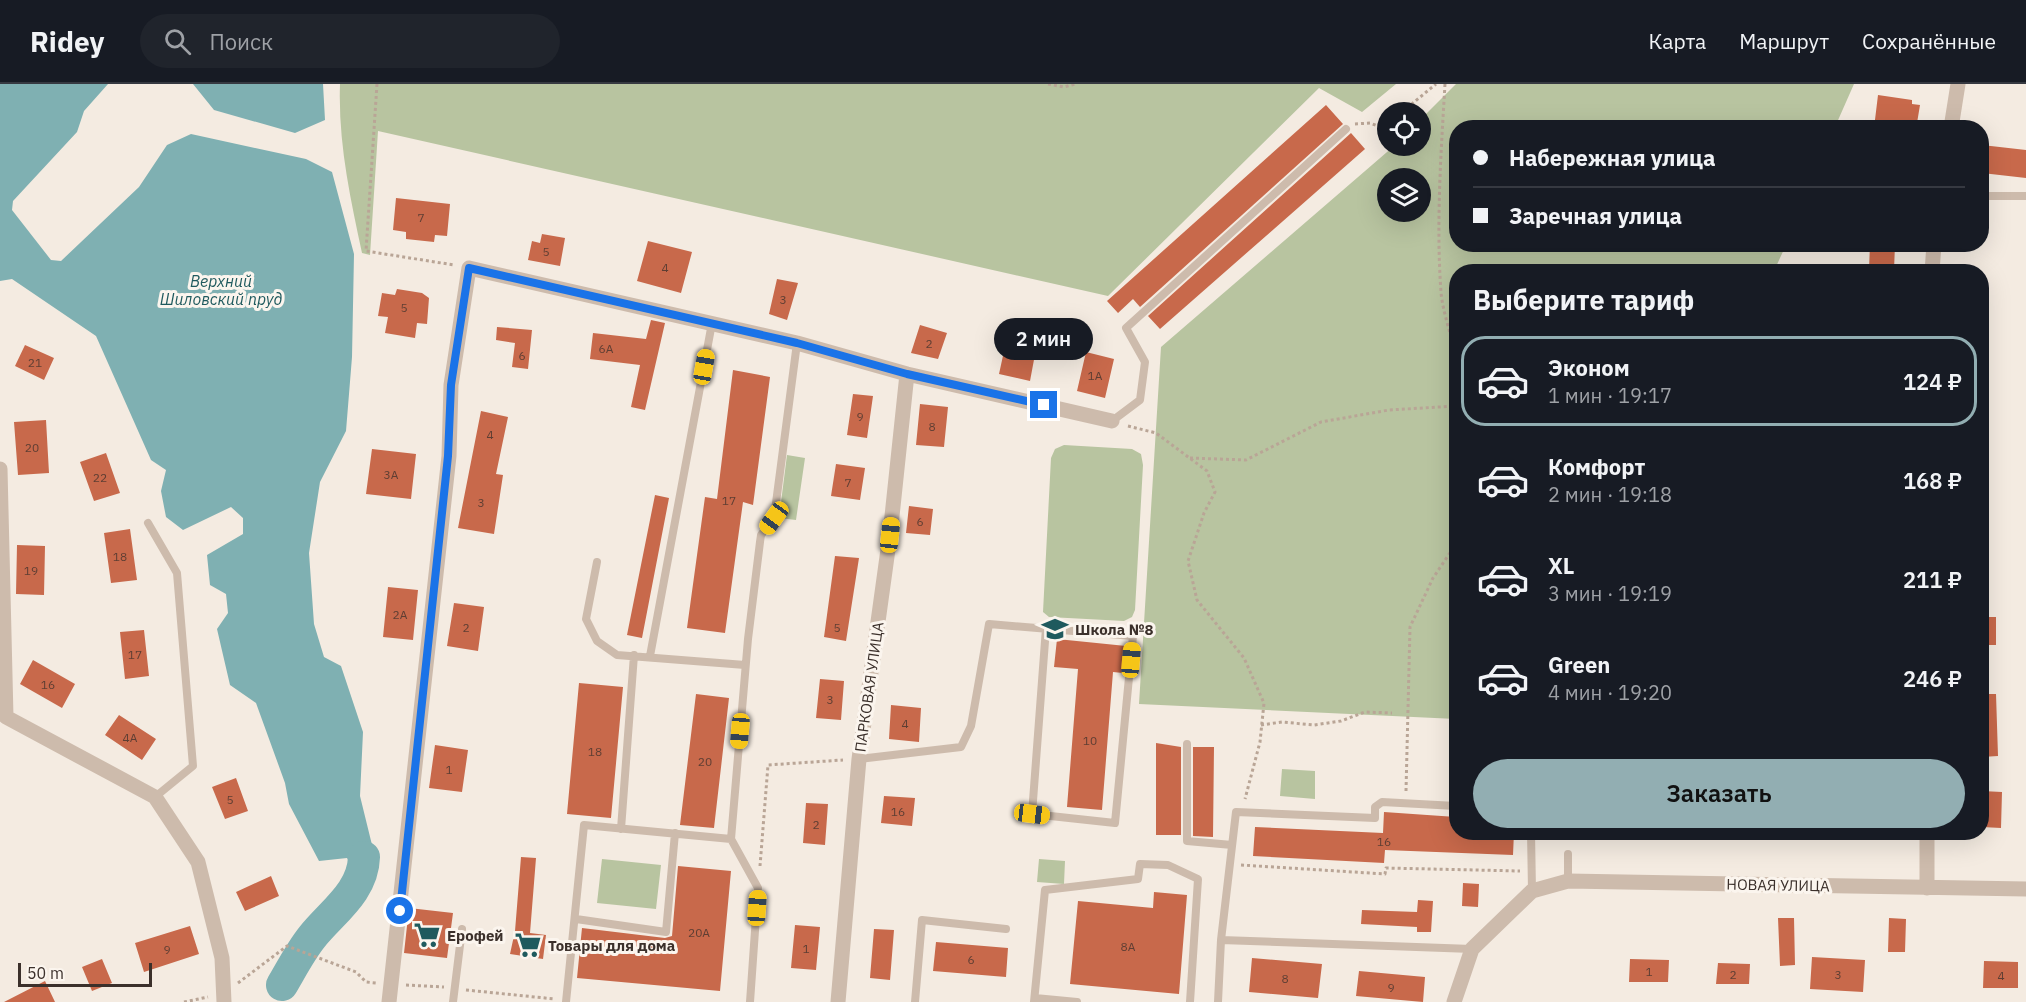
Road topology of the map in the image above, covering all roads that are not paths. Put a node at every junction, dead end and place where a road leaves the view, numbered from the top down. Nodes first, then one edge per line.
1 (1958, 84) edge
2 (1952, 120) edge
3 (1346, 129) road end
4 (1989, 196) edge
5 (2026, 196) edge
6 (712, 323) junction
7 (797, 343) junction
8 (907, 374) junction
9 (1112, 421) joint
10 (0, 469) edge
11 (148, 524) dead end
12 (597, 562) dead end
13 (1046, 628) junction
14 (634, 655) junction
15 (650, 656) junction
16 (745, 665) junction
17 (3, 714) edge
18 (1187, 744) dead end
19 (860, 759) junction
20 (154, 797) junction
21 (1449, 806) edge
22 (621, 829) junction
23 (675, 833) junction
24 (731, 839) junction
25 (1531, 840) edge
26 (1928, 840) edge
27 (1232, 845) junction
28 (1568, 854) dead end
29 (1568, 881) junction
30 (1927, 888) junction
31 (2026, 889) edge
32 (1532, 891) junction
33 (576, 919) junction
34 (1006, 928) dead end
35 (462, 929) dead end
36 (1221, 940) junction
37 (1472, 949) junction
38 (224, 998) edge
39 (1034, 1000) edge
40 (389, 1002) edge
41 (453, 1002) edge
42 (566, 1002) edge
43 (750, 1002) edge
44 (838, 1002) edge
45 (915, 1002) edge
46 (1077, 1002) edge
47 (1190, 1002) edge
48 (1218, 1002) edge
49 (1454, 1002) edge

1 - 2 street
3 - 9 lane
4 - 5 lane
6 - 7 street
6 - 15 lane
6 - 40 street
7 - 8 street
7 - 16 lane
8 - 9 street
8 - 19 street, ПАРКОВАЯ УЛИЦА
10 - 17 street
11 - 20 lane
12 - 14 lane
13 - 13 lane
13 - 19 lane
14 - 15 lane
14 - 22 lane
15 - 16 lane
16 - 24 lane
17 - 20 street
18 - 27 lane
19 - 44 street, ПАРКОВАЯ УЛИЦА
20 - 38 street
21 - 27 lane
22 - 23 lane
22 - 33 lane
23 - 24 lane
23 - 33 lane
24 - 43 lane
25 - 32 lane
26 - 30 street
27 - 36 lane
28 - 29 lane
29 - 30 street, НОВАЯ УЛИЦА
29 - 32 street, НОВАЯ УЛИЦА
30 - 31 street, НОВАЯ УЛИЦА
32 - 37 street
33 - 42 lane
34 - 45 lane
35 - 41 lane
36 - 37 lane
36 - 48 lane
37 - 49 street
39 - 46 lane
39 - 47 lane

